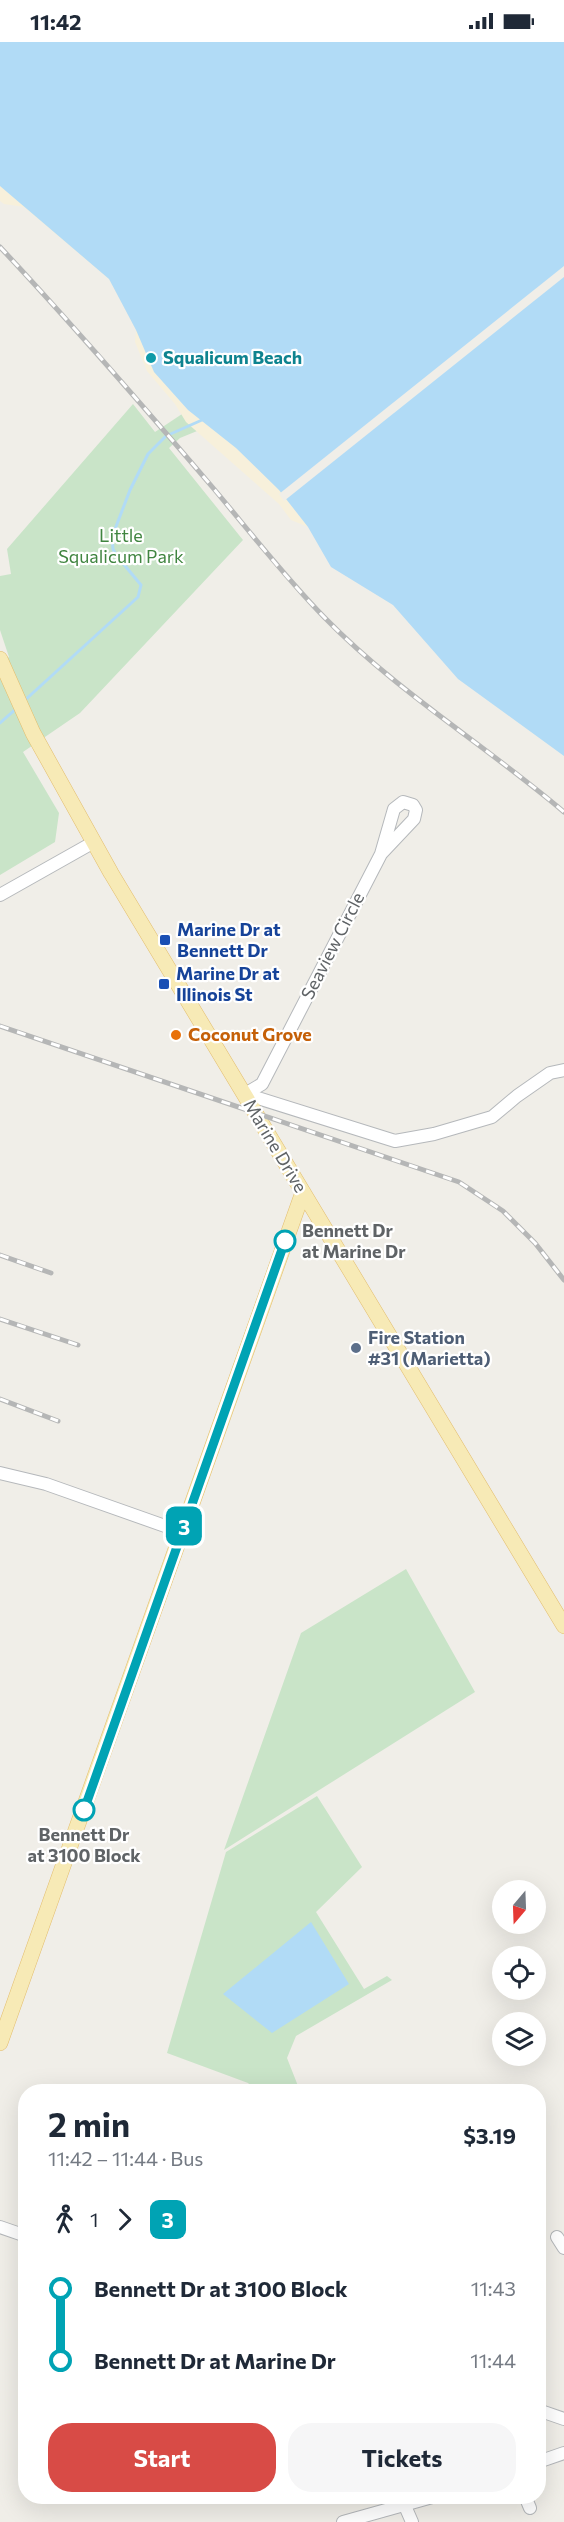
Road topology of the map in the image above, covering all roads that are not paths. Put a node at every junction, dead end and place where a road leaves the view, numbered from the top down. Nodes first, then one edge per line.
1 (0, 659) edge
2 (94, 842) junction
3 (381, 854) dead end
4 (0, 895) edge
5 (564, 1070) edge
6 (245, 1094) junction
7 (303, 1192) junction
8 (0, 1473) edge
9 (182, 1532) junction
10 (564, 1626) edge
11 (0, 2043) edge
12 (0, 2227) edge
13 (18, 2233) edge
14 (557, 2236) dead end
15 (564, 2248) edge
16 (546, 2413) edge
17 (564, 2419) edge
18 (564, 2453) edge
19 (546, 2459) edge
20 (411, 2504) edge
21 (405, 2506) junction
22 (343, 2522) edge
23 (412, 2522) edge

1 - 2 main road, Marine Drive
2 - 4 street
2 - 6 main road, Marine Drive
3 - 6 street, Seaview Circle
5 - 6 street
6 - 7 main road, Marine Drive
7 - 9 main road
7 - 10 main road, Marine Drive
8 - 9 street
9 - 11 main road
12 - 13 street
14 - 15 street
16 - 17 street
18 - 19 street
20 - 21 street
21 - 22 street
21 - 23 street

